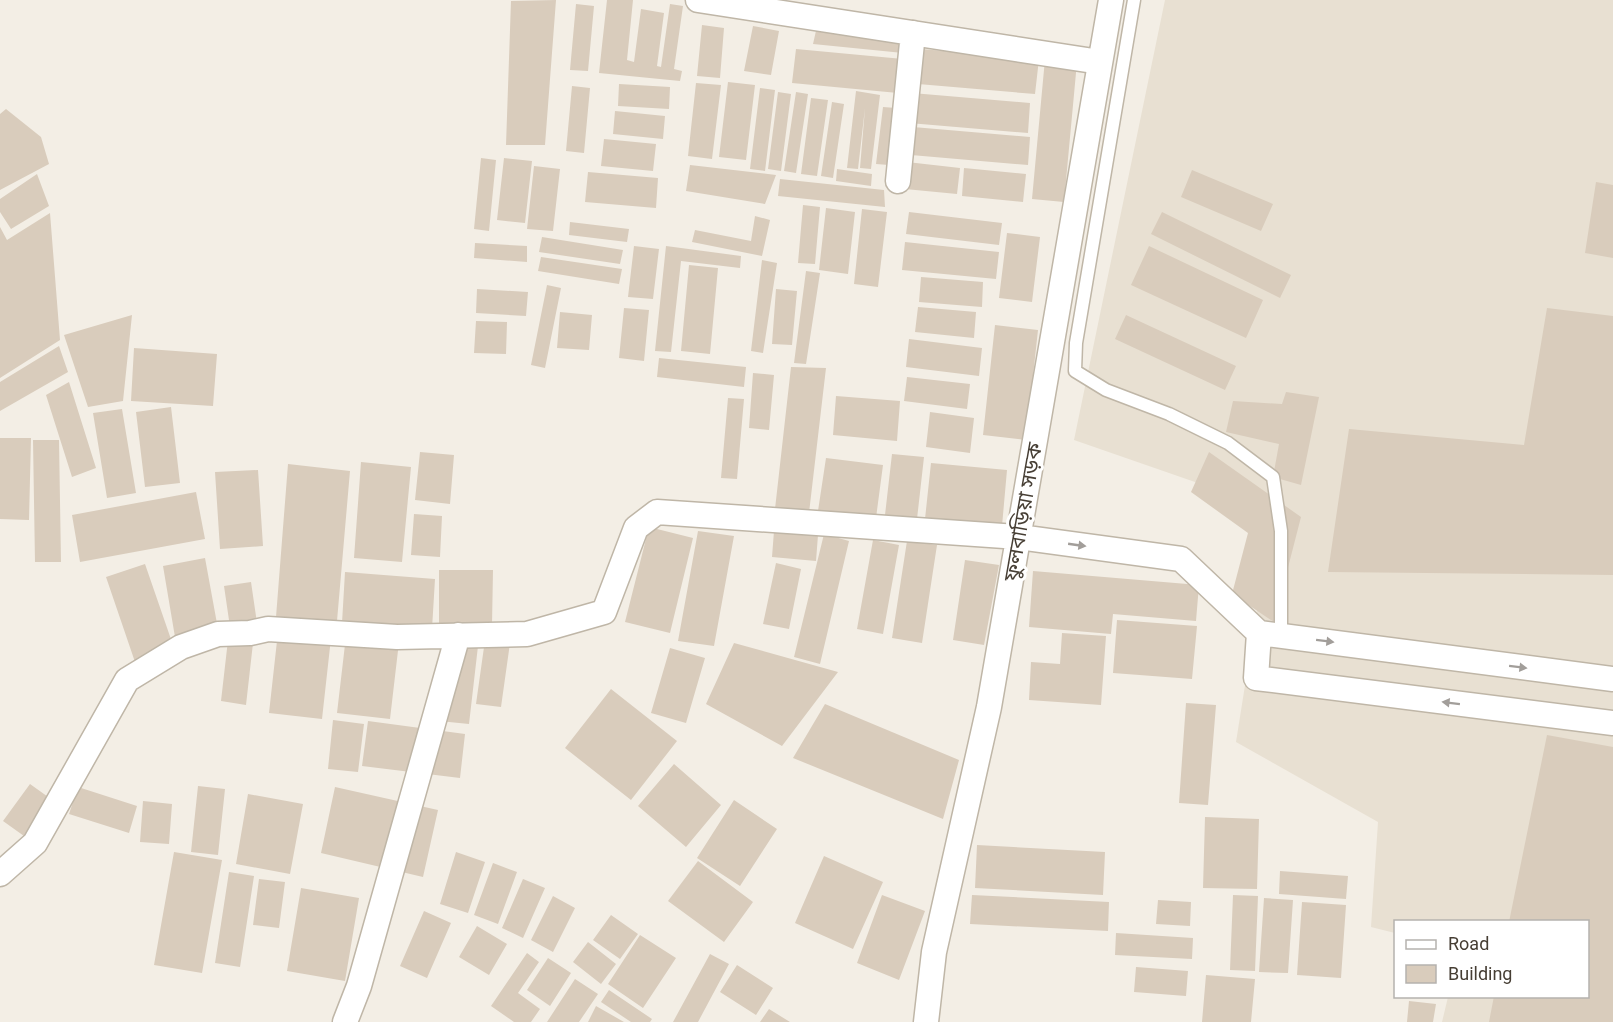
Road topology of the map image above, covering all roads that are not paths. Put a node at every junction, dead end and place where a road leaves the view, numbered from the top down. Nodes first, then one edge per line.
1 (698, 0) edge
2 (1111, 0) edge
3 (1134, 0) edge
4 (913, 33) junction
5 (1100, 62) junction
6 (897, 181) dead end
7 (1018, 537) junction
8 (1270, 634) junction
9 (458, 635) junction
10 (1613, 679) edge
11 (1613, 723) edge
12 (0, 874) edge
13 (345, 1022) edge
14 (926, 1022) edge

1 - 4 street
2 - 5 street, ফুলবাড়িয়া সড়ক
3 - 8 lane
4 - 5 street
4 - 6 street
5 - 7 street, ফুলবাড়িয়া সড়ক
7 -> 8 street
7 - 9 street
7 - 14 street, ফুলবাড়িয়া সড়ক
8 -> 10 street
11 -> 8 street
9 - 12 street
9 - 13 street

